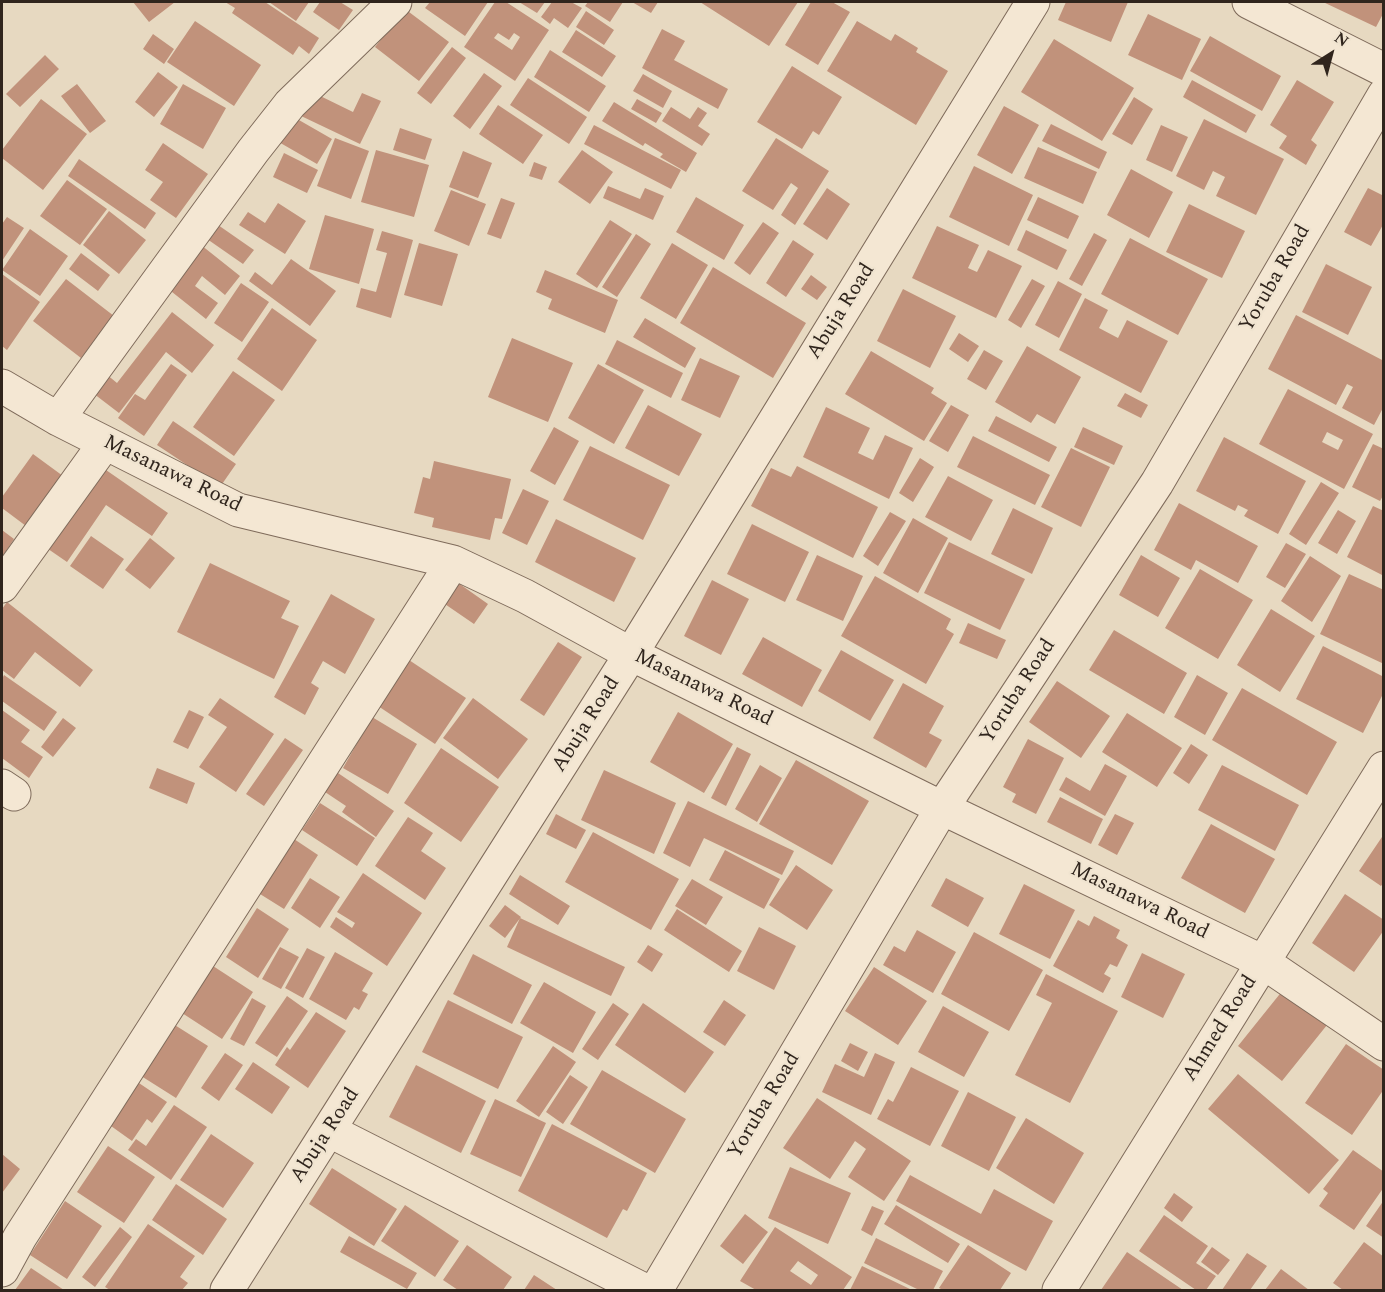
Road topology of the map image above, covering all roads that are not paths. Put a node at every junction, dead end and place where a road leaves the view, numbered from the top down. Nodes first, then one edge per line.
1 (395, 2) edge
2 (1033, 2) edge
3 (1249, 2) edge
4 (1383, 70) edge
5 (1383, 95) edge
6 (2, 386) edge
7 (58, 419) junction
8 (105, 443) junction
9 (453, 562) junction
10 (2, 586) edge
11 (631, 654) junction
12 (1383, 768) edge
13 (942, 808) junction
14 (1263, 962) junction
15 (1383, 1044) edge
16 (330, 1131) junction
17 (2, 1270) edge
18 (227, 1290) edge
19 (644, 1290) edge
20 (656, 1290) edge
21 (1059, 1290) edge

1 - 7 street
2 - 11 street, Abuja Road
3 - 4 street
5 - 13 street, Yoruba Road
6 - 7 street, Masanawa Road
7 - 8 street, Masanawa Road
8 - 9 street, Masanawa Road
8 - 10 street
9 - 11 street, Masanawa Road
9 - 17 street
11 - 13 street, Masanawa Road
11 - 16 street, Abuja Road
12 - 14 street, Ahmed Road
13 - 14 street, Masanawa Road
13 - 20 street, Yoruba Road
14 - 15 street, Masanawa Road
14 - 21 street, Ahmed Road
16 - 18 street, Abuja Road
16 - 19 street

